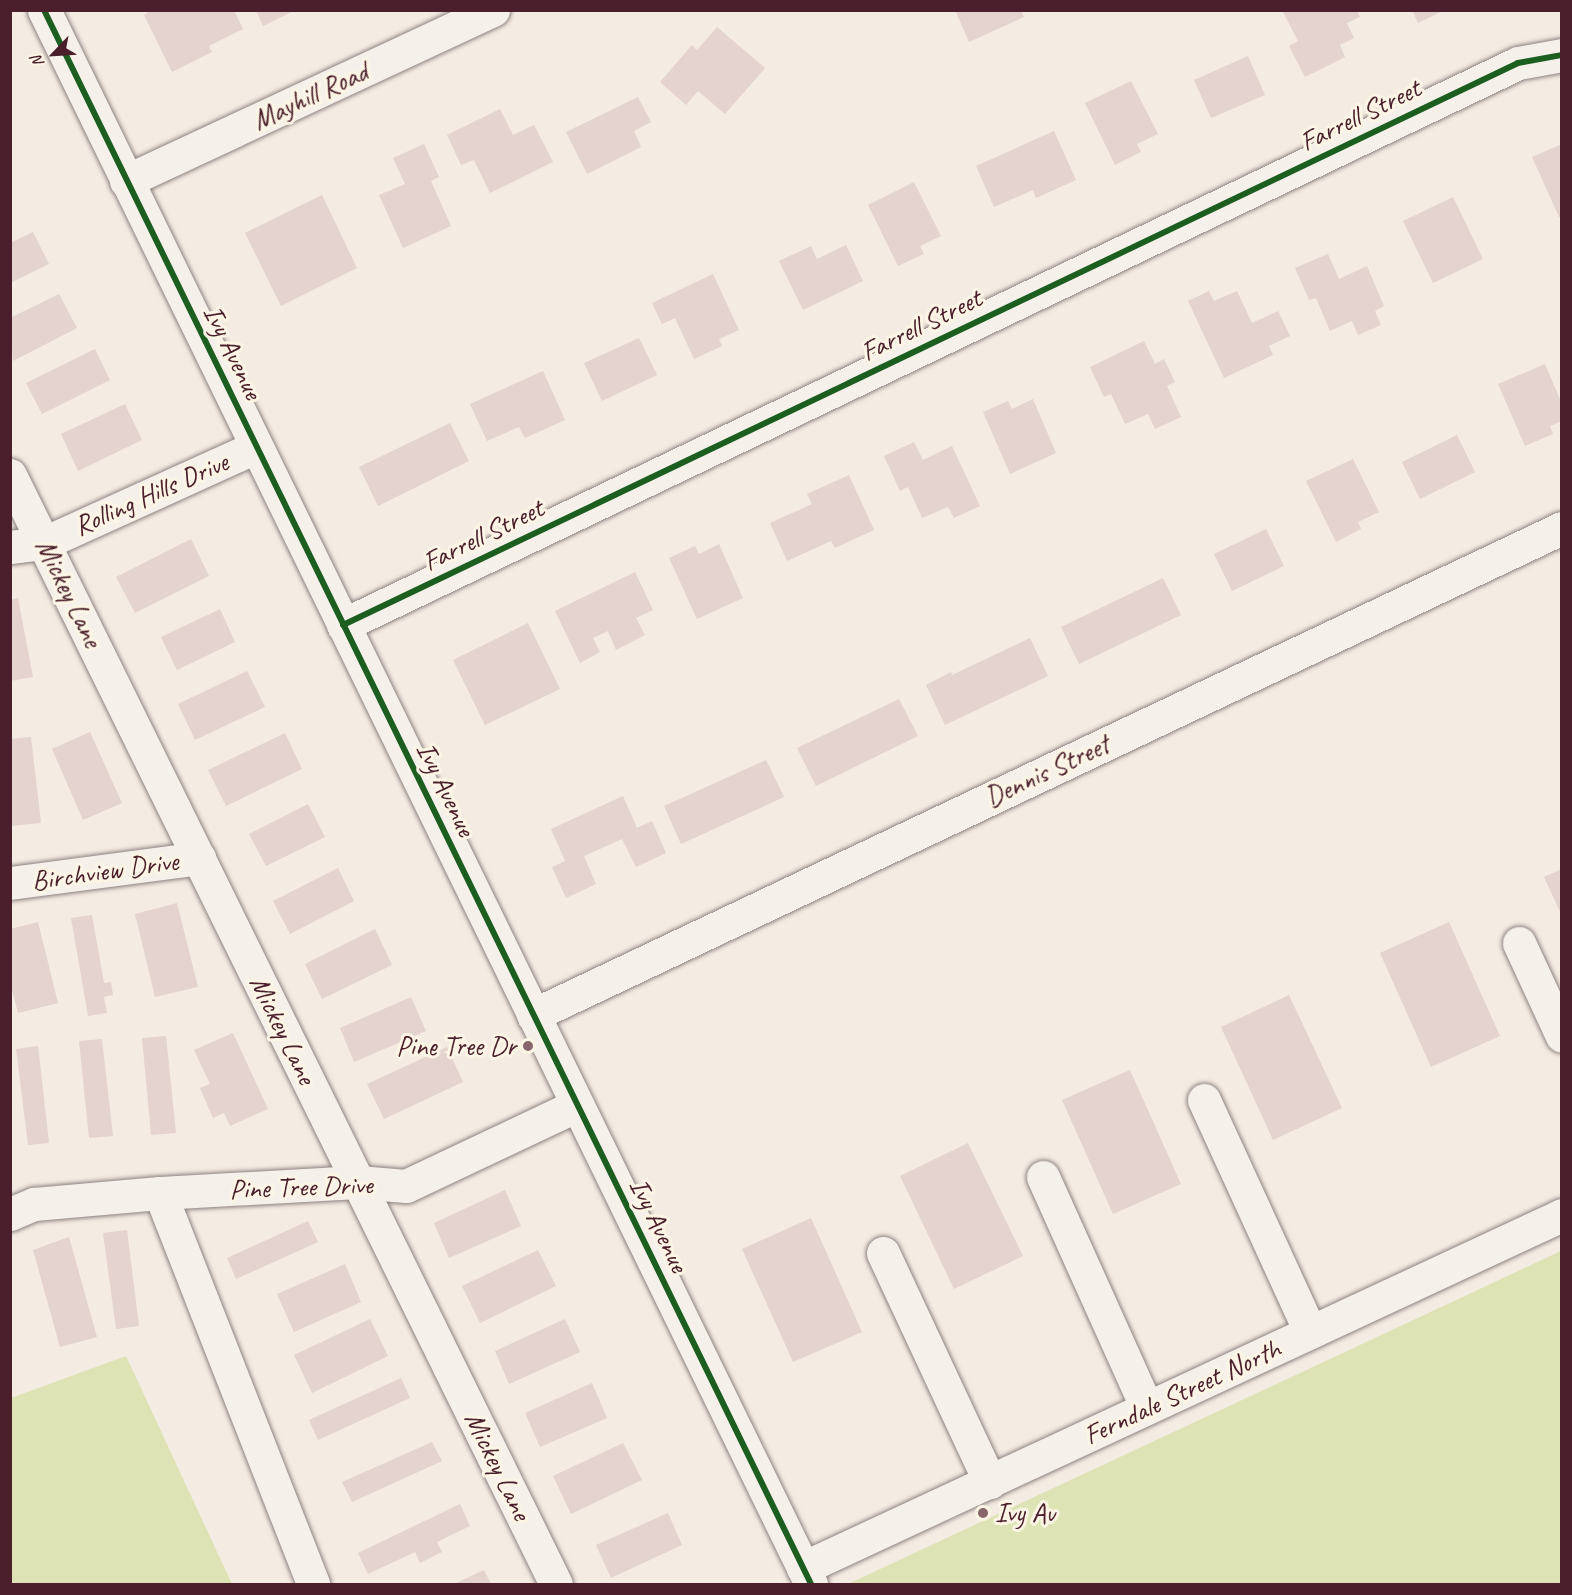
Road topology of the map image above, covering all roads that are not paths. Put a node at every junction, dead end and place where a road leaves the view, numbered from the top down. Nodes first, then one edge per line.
1 (44, 10) edge
2 (493, 10) edge
3 (1562, 55) edge
4 (126, 181) junction
5 (256, 447) junction
6 (10, 475) edge
7 (1562, 528) edge
8 (44, 543) junction
9 (10, 547) edge
10 (343, 625) junction
11 (199, 858) junction
12 (10, 883) edge
13 (1519, 943) dead end
14 (533, 1015) junction
15 (1562, 1036) edge
16 (1204, 1100) dead end
17 (577, 1105) junction
18 (1043, 1177) dead end
19 (358, 1182) junction
20 (160, 1193) junction
21 (10, 1215) edge
22 (1562, 1215) edge
23 (883, 1252) dead end
24 (1310, 1332) junction
25 (1147, 1408) junction
26 (990, 1482) junction
27 (807, 1576) edge
28 (313, 1584) edge
29 (556, 1584) edge

1 - 4 street, Ivy Avenue
2 - 4 street, Mayhill Road
3 - 10 street, Farrell Street
4 - 5 street, Ivy Avenue
5 - 8 street, Rolling Hills Drive
5 - 10 street, Ivy Avenue
6 - 8 street, Mickey Lane
7 - 14 street, Dennis Street
8 - 9 street, Rolling Hills Drive
8 - 11 street, Mickey Lane
10 - 14 street, Ivy Avenue
11 - 12 street, Birchview Drive
11 - 19 street, Mickey Lane
13 - 15 street
14 - 17 street, Ivy Avenue
16 - 24 street
17 - 19 street, Pine Tree Drive
17 - 27 street, Ivy Avenue
18 - 25 street
19 - 20 street, Pine Tree Drive
19 - 29 street, Mickey Lane
20 - 21 street, Pine Tree Drive
20 - 28 street
22 - 24 street, Ferndale Street North
23 - 26 street
24 - 25 street, Ferndale Street North
25 - 26 street, Ferndale Street North
26 - 27 street, Ferndale Street North

